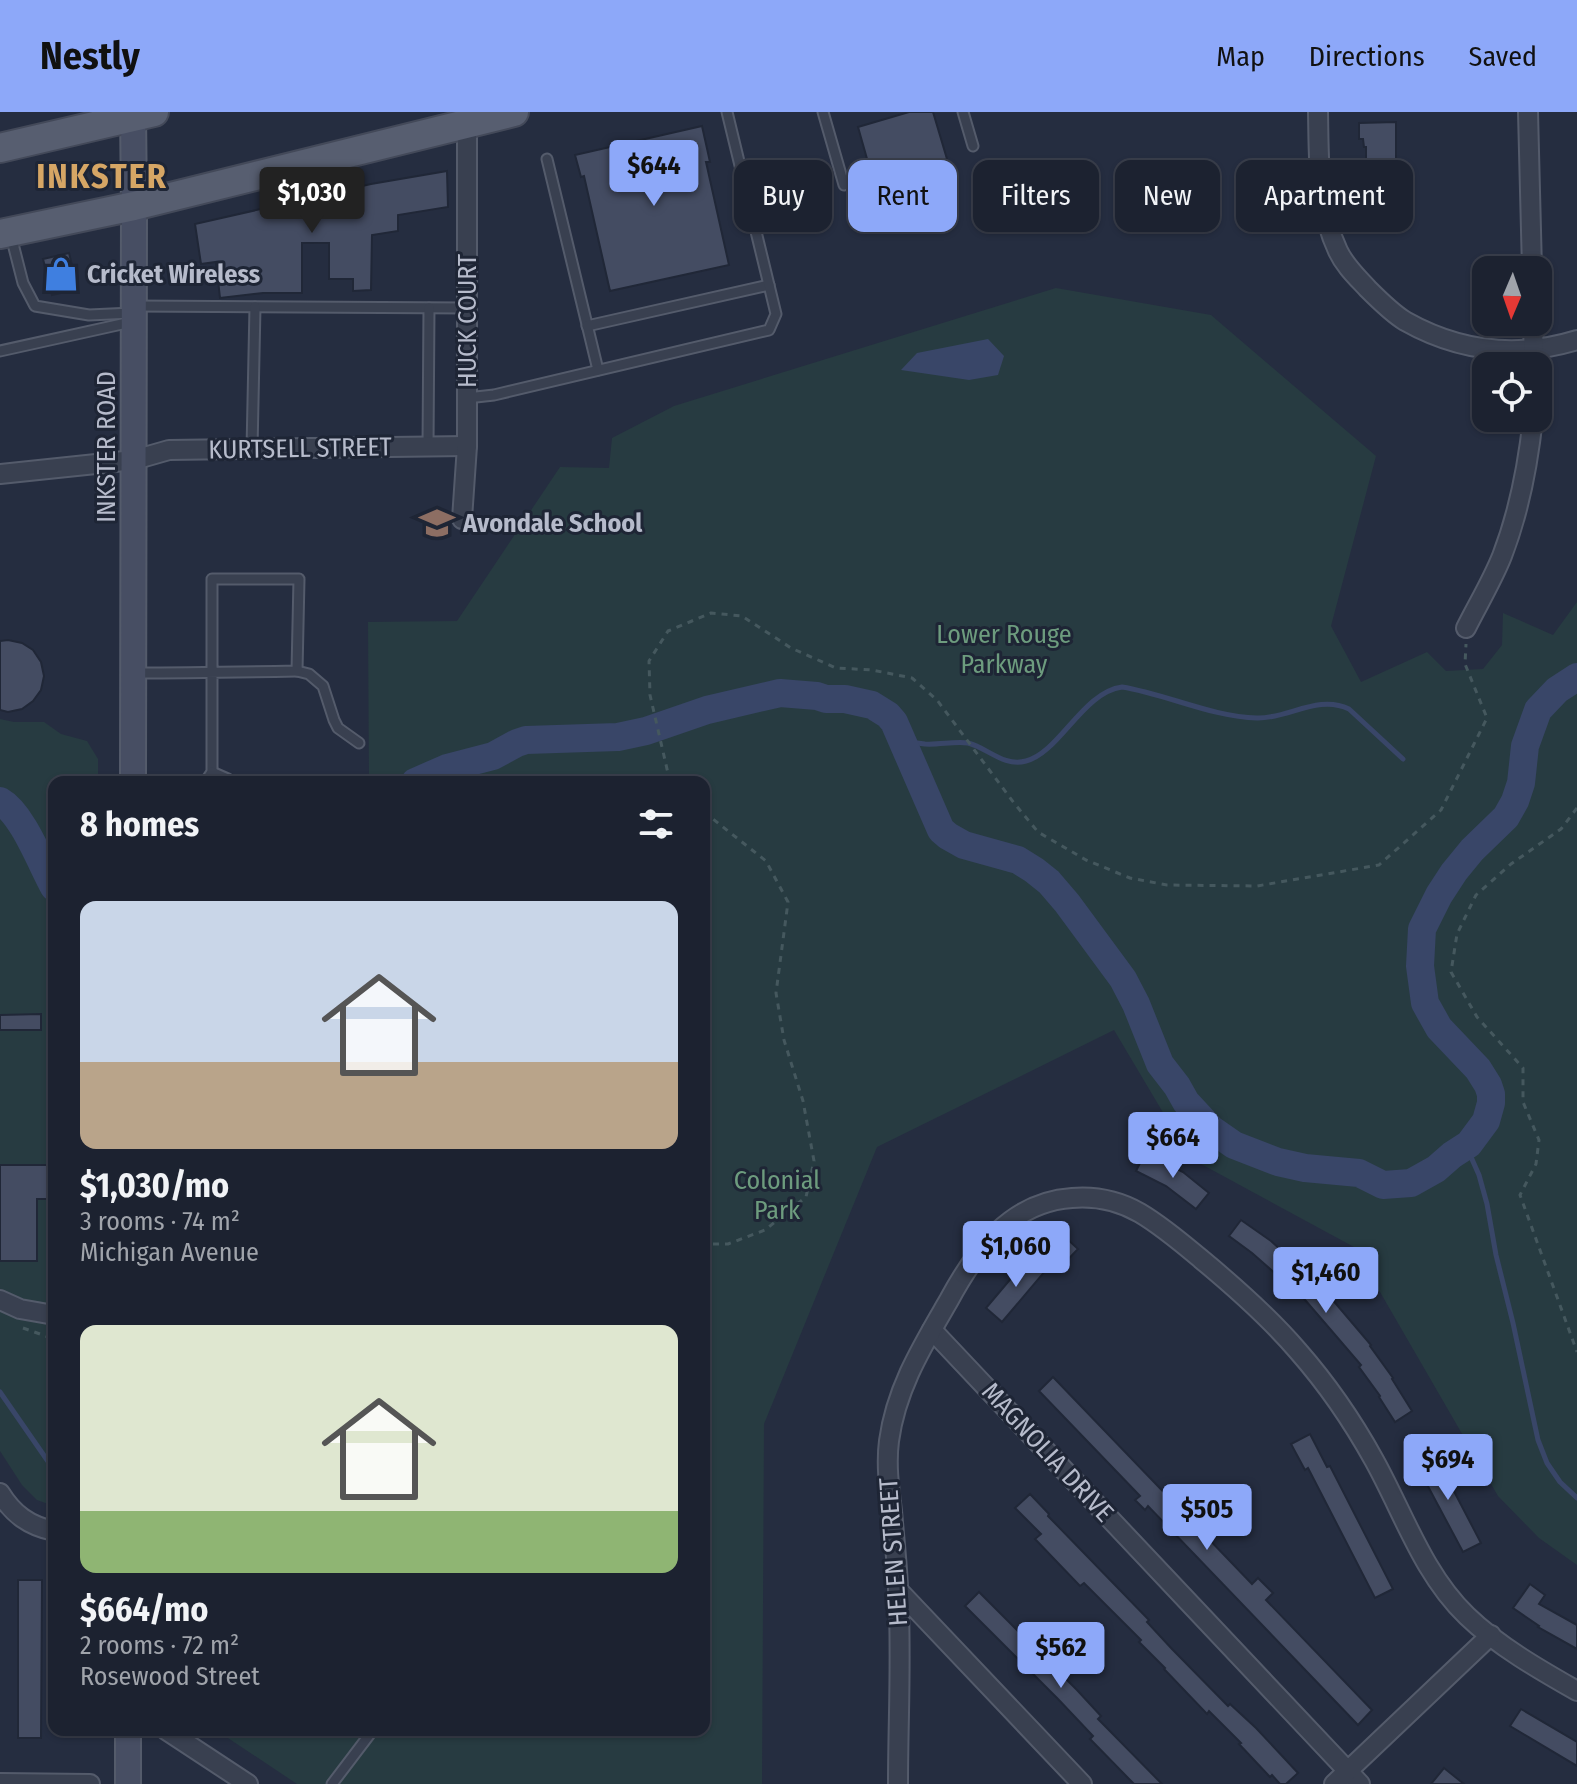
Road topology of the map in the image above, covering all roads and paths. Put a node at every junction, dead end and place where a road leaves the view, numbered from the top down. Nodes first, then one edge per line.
1 (514, 112) edge
2 (727, 112) edge
3 (823, 112) edge
4 (963, 112) edge
5 (1318, 112) edge
6 (1528, 112) edge
7 (140, 114) edge
8 (467, 123) junction
9 (0, 145) edge
10 (973, 146) dead end
11 (547, 159) dead end
12 (844, 185) dead end
13 (134, 206) junction
14 (5, 233) edge
15 (1532, 256) edge
16 (769, 285) junction
17 (255, 307) junction
18 (429, 308) junction
19 (467, 308) junction
20 (134, 313) junction
21 (587, 326) junction
22 (1577, 340) edge
23 (0, 351) edge
24 (1508, 352) edge
25 (1544, 352) edge
26 (598, 370) junction
27 (467, 398) junction
28 (1531, 432) edge
29 (428, 446) junction
30 (467, 446) junction
31 (252, 449) junction
32 (134, 460) junction
33 (0, 474) edge
34 (462, 519) dead end
35 (1466, 628) joint
36 (297, 671) junction
37 (213, 672) junction
38 (133, 673) junction
39 (359, 743) dead end
40 (212, 772) junction
41 (133, 776) edge
42 (209, 776) edge
43 (221, 776) edge
44 (669, 776) edge
45 (1577, 808) edge
46 (710, 817) edge
47 (710, 1244) edge
48 (0, 1300) edge
49 (48, 1314) edge
50 (14, 1325) dead end
51 (932, 1330) junction
52 (48, 1337) edge
53 (1577, 1352) edge
54 (0, 1493) edge
55 (48, 1529) edge
56 (898, 1590) junction
57 (1491, 1635) junction
58 (1577, 1691) edge
59 (128, 1736) edge
60 (175, 1736) edge
61 (368, 1736) edge
62 (1348, 1780) edge
63 (0, 1783) edge
64 (90, 1784) edge
65 (128, 1784) edge
66 (248, 1784) edge
67 (332, 1784) edge
68 (898, 1784) edge
69 (1082, 1784) edge

1 - 8 main road
2 - 16 lane
3 - 12 lane
4 - 10 lane
5 - 24 street
6 - 15 street
7 - 9 main road
7 - 13 main road, INKSTER ROAD
8 - 13 main road
8 - 19 street, HUCK COURT
11 - 21 lane
13 - 14 main road
13 - 20 main road, INKSTER ROAD
14 - 20 lane
16 - 21 lane
16 - 26 lane
17 - 18 lane
17 - 20 lane
17 - 31 lane
18 - 19 lane
18 - 29 lane
19 - 27 street, HUCK COURT
20 - 23 lane
20 - 32 main road, INKSTER ROAD
21 - 26 lane
22 - 25 street
26 - 27 lane
27 - 30 street, HUCK COURT
28 - 35 street
29 - 30 street, KURTSELL STREET
29 - 31 street, KURTSELL STREET
30 - 34 street, HUCK COURT
31 - 32 street, KURTSELL STREET
32 - 33 street, KURTSELL STREET
32 - 38 main road, INKSTER ROAD
35 - 44 path
36 - 37 lane
36 - 37 lane
36 - 39 lane
37 - 38 lane
37 - 40 lane
38 - 41 main road, INKSTER ROAD
40 - 42 lane
40 - 43 lane
45 - 53 path
46 - 47 path
48 - 49 street
50 - 52 path
51 - 56 street, HELEN STREET
51 - 57 street, HELEN STREET
51 - 62 street, MAGNOLIA DRIVE
54 - 55 street
56 - 68 street, HELEN STREET
56 - 69 street
57 - 58 street, HELEN STREET
57 - 62 street
59 - 65 main road
60 - 66 street
61 - 67 lane
63 - 64 street

